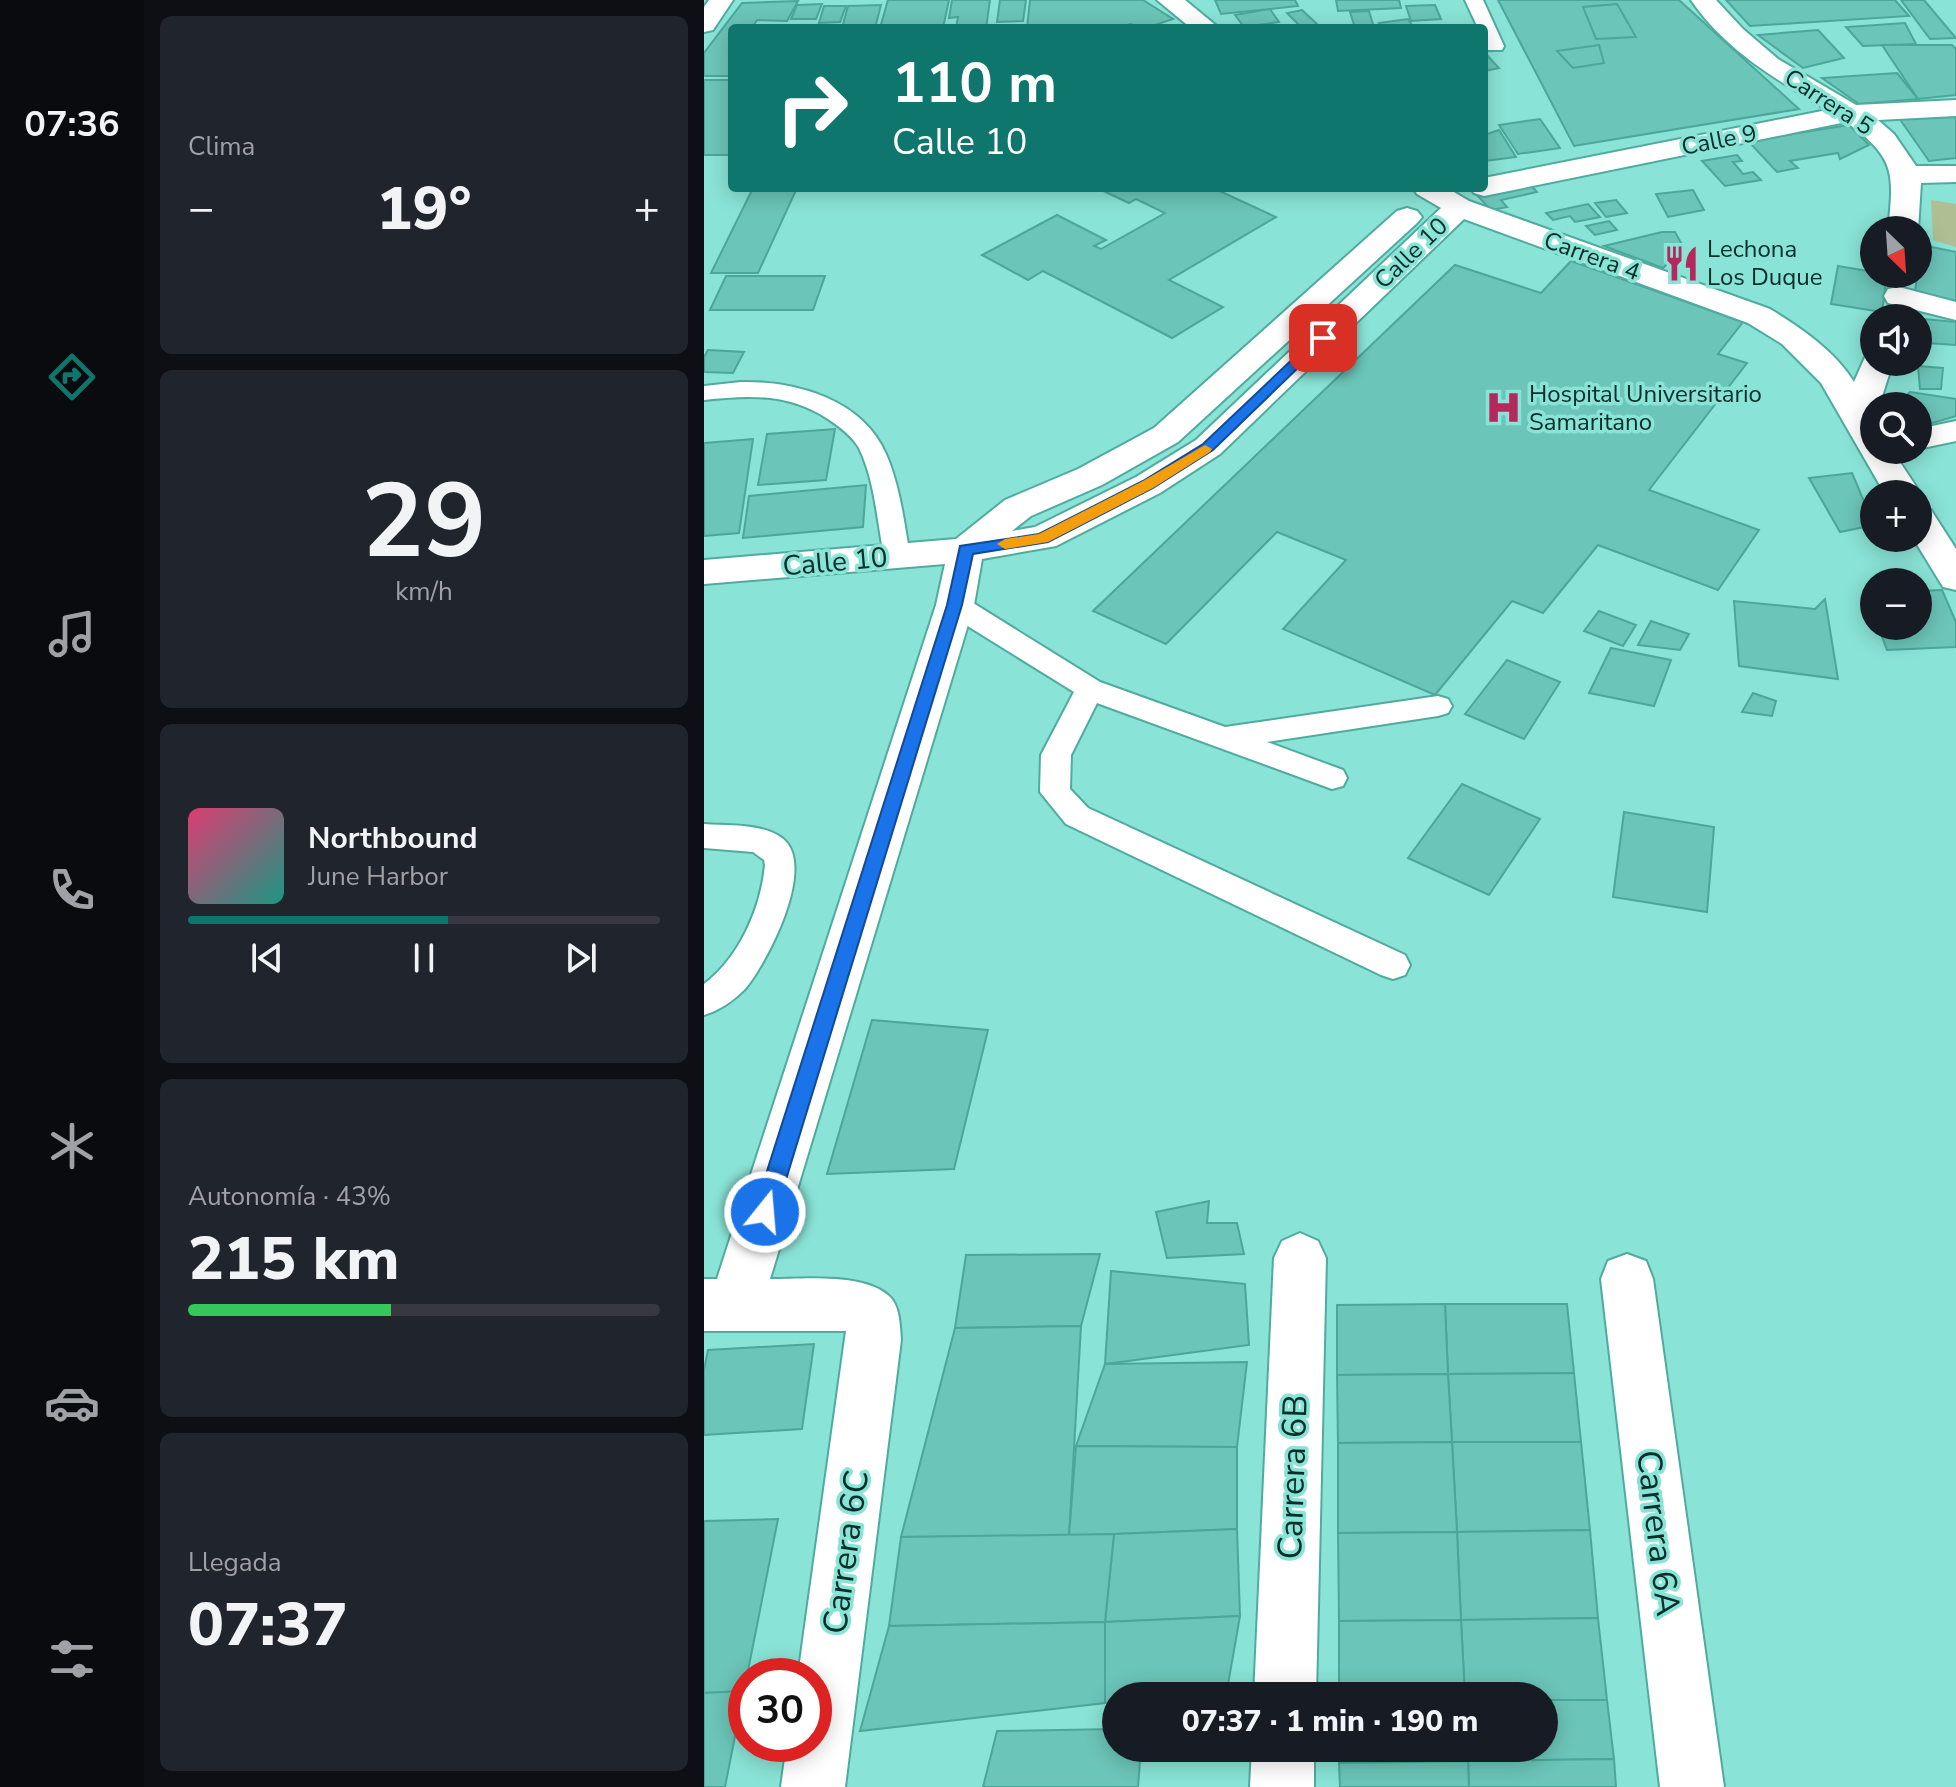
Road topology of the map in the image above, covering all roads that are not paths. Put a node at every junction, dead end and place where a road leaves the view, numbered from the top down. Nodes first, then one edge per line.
1 (721, 0) edge
2 (1169, 0) edge
3 (1474, 0) edge
4 (1703, 0) edge
5 (1202, 24) edge
6 (1485, 24) edge
7 (704, 25) edge
8 (1488, 31) edge
9 (1495, 46) dead end
10 (1956, 108) edge
11 (1852, 113) junction
12 (1956, 174) edge
13 (1906, 175) junction
14 (1488, 187) edge
15 (1457, 193) edge
16 (1904, 216) edge
17 (1897, 296) edge
18 (1956, 311) edge
19 (704, 393) edge
20 (1860, 422) edge
21 (1956, 431) edge
22 (1932, 436) edge
23 (1932, 540) edge
24 (966, 550) junction
25 (897, 556) junction
26 (704, 572) edge
27 (1956, 578) edge
28 (955, 605) junction
29 (1090, 689) junction
30 (1438, 706) dead end
31 (1220, 738) junction
32 (1332, 778) dead end
33 (704, 836) edge
34 (1393, 965) dead end
35 (704, 1001) edge
36 (1300, 1258) dead end
37 (1627, 1279) dead end
38 (720, 1304) edge
39 (1285, 1682) edge
40 (1283, 1762) edge
41 (813, 1787) edge
42 (1282, 1787) edge
43 (1692, 1787) edge

1 - 7 street
2 - 5 street
3 - 6 lane
4 - 11 street, Carrera 5
8 - 9 lane
10 - 11 street, Calle 9
11 - 13 street, Carrera 5
11 - 14 street, Calle 9
12 - 13 street
13 - 16 street
15 - 20 street, Carrera 4
15 - 24 street, Calle 10
17 - 18 street
19 - 25 lane
21 - 22 street
23 - 27 street
24 - 25 street, Calle 10
24 - 28 street
25 - 26 street, Calle 10
28 - 29 lane
28 - 38 street
29 - 31 lane
29 - 34 lane
30 - 31 lane
31 - 32 lane
33 - 35 lane
36 - 39 street, Carrera 6B
37 - 43 street, Carrera 6A
38 - 41 street, Carrera 6C
40 - 42 street

